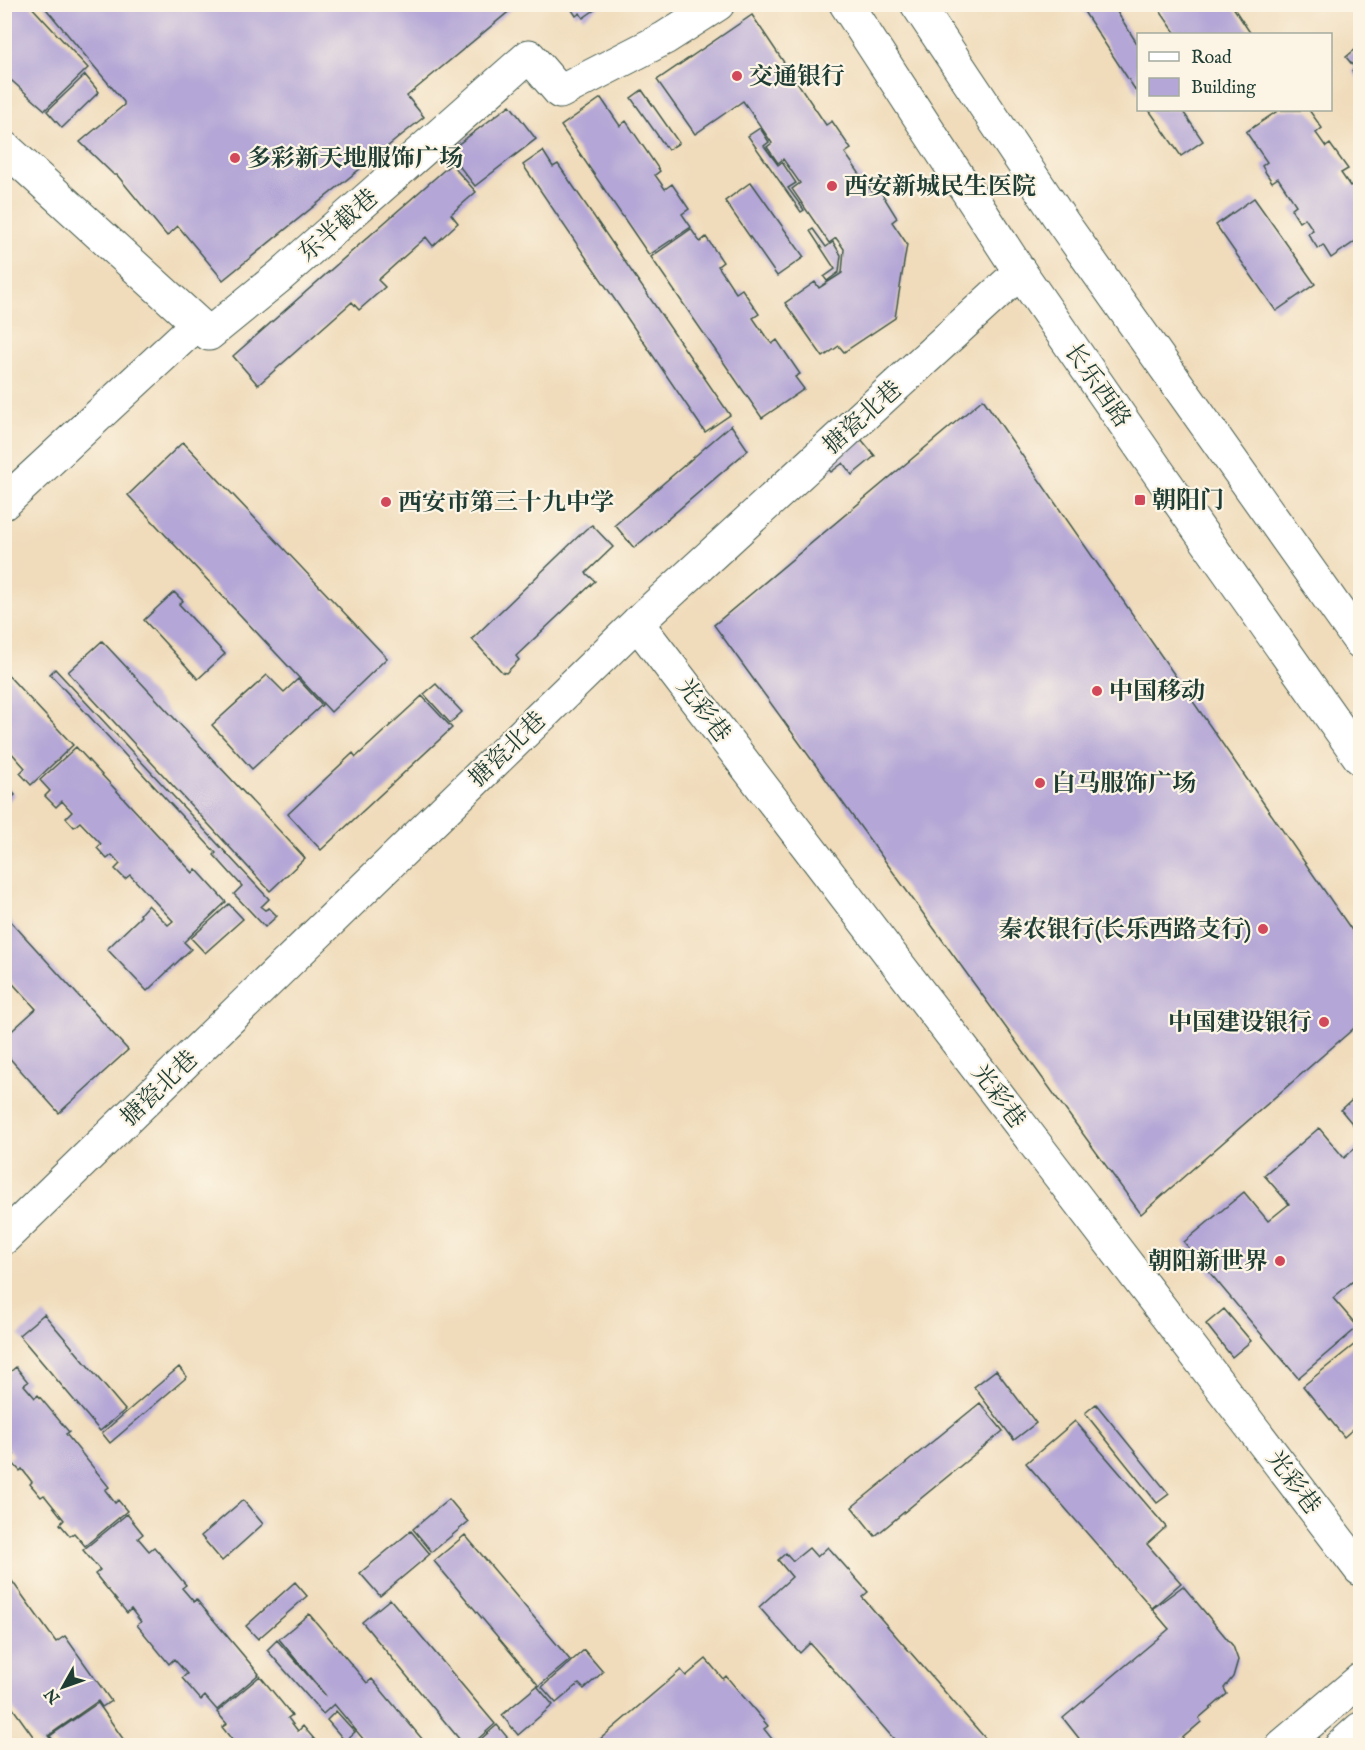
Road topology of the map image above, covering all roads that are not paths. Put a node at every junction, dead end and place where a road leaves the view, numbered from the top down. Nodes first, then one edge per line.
1 (718, 4) edge
2 (846, 4) edge
3 (917, 4) edge
4 (4, 147) edge
5 (1020, 272) junction
6 (197, 324) junction
7 (4, 503) edge
8 (637, 622) junction
9 (1360, 642) edge
10 (1360, 758) edge
11 (4, 1238) edge
12 (1360, 1569) edge
13 (1360, 1680) edge
14 (1360, 1729) edge
15 (1282, 1746) edge
16 (1341, 1746) edge

1 - 6 street, 东半截巷
2 - 5 street, 长乐西路
3 - 9 street
4 - 6 street
5 - 8 street, 搪瓷北巷
5 - 10 street, 长乐西路
6 - 7 street
8 - 11 street, 搪瓷北巷
8 - 12 street, 光彩巷
13 - 15 street
14 - 16 street

